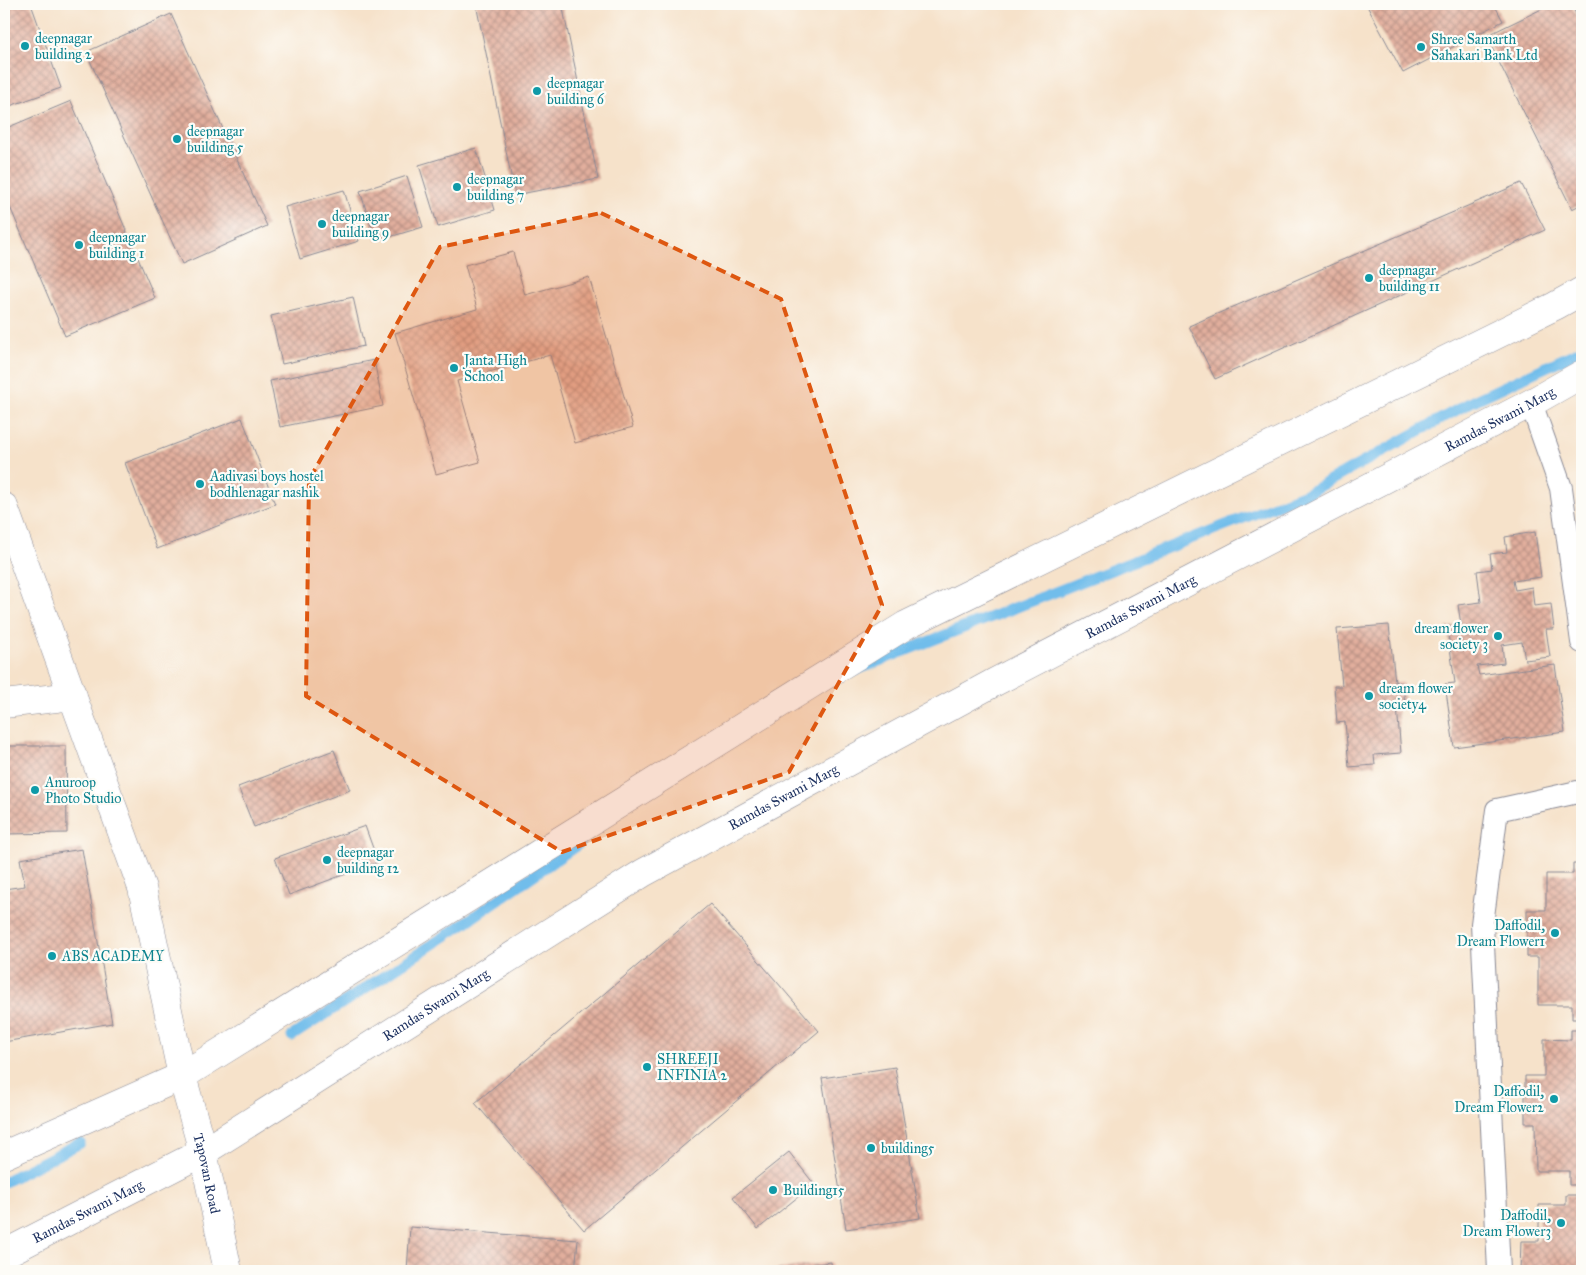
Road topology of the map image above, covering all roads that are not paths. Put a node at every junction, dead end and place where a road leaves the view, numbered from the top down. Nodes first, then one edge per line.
1 (1582, 291) edge
2 (1582, 374) edge
3 (1531, 403) junction
4 (4, 507) edge
5 (1582, 642) edge
6 (73, 696) junction
7 (4, 704) edge
8 (1582, 791) edge
9 (182, 1076) junction
10 (203, 1152) junction
11 (4, 1155) edge
12 (4, 1254) edge
13 (228, 1271) edge
14 (1499, 1271) edge

1 - 9 main road
2 - 3 main road, Ramdas Swami Marg
3 - 5 lane
3 - 10 main road, Ramdas Swami Marg
4 - 6 main road, Tapovan Road
6 - 7 main road
6 - 9 main road, Tapovan Road
8 - 14 lane
9 - 10 main road, Tapovan Road
9 - 11 main road
10 - 12 main road, Ramdas Swami Marg
10 - 13 main road, Tapovan Road

